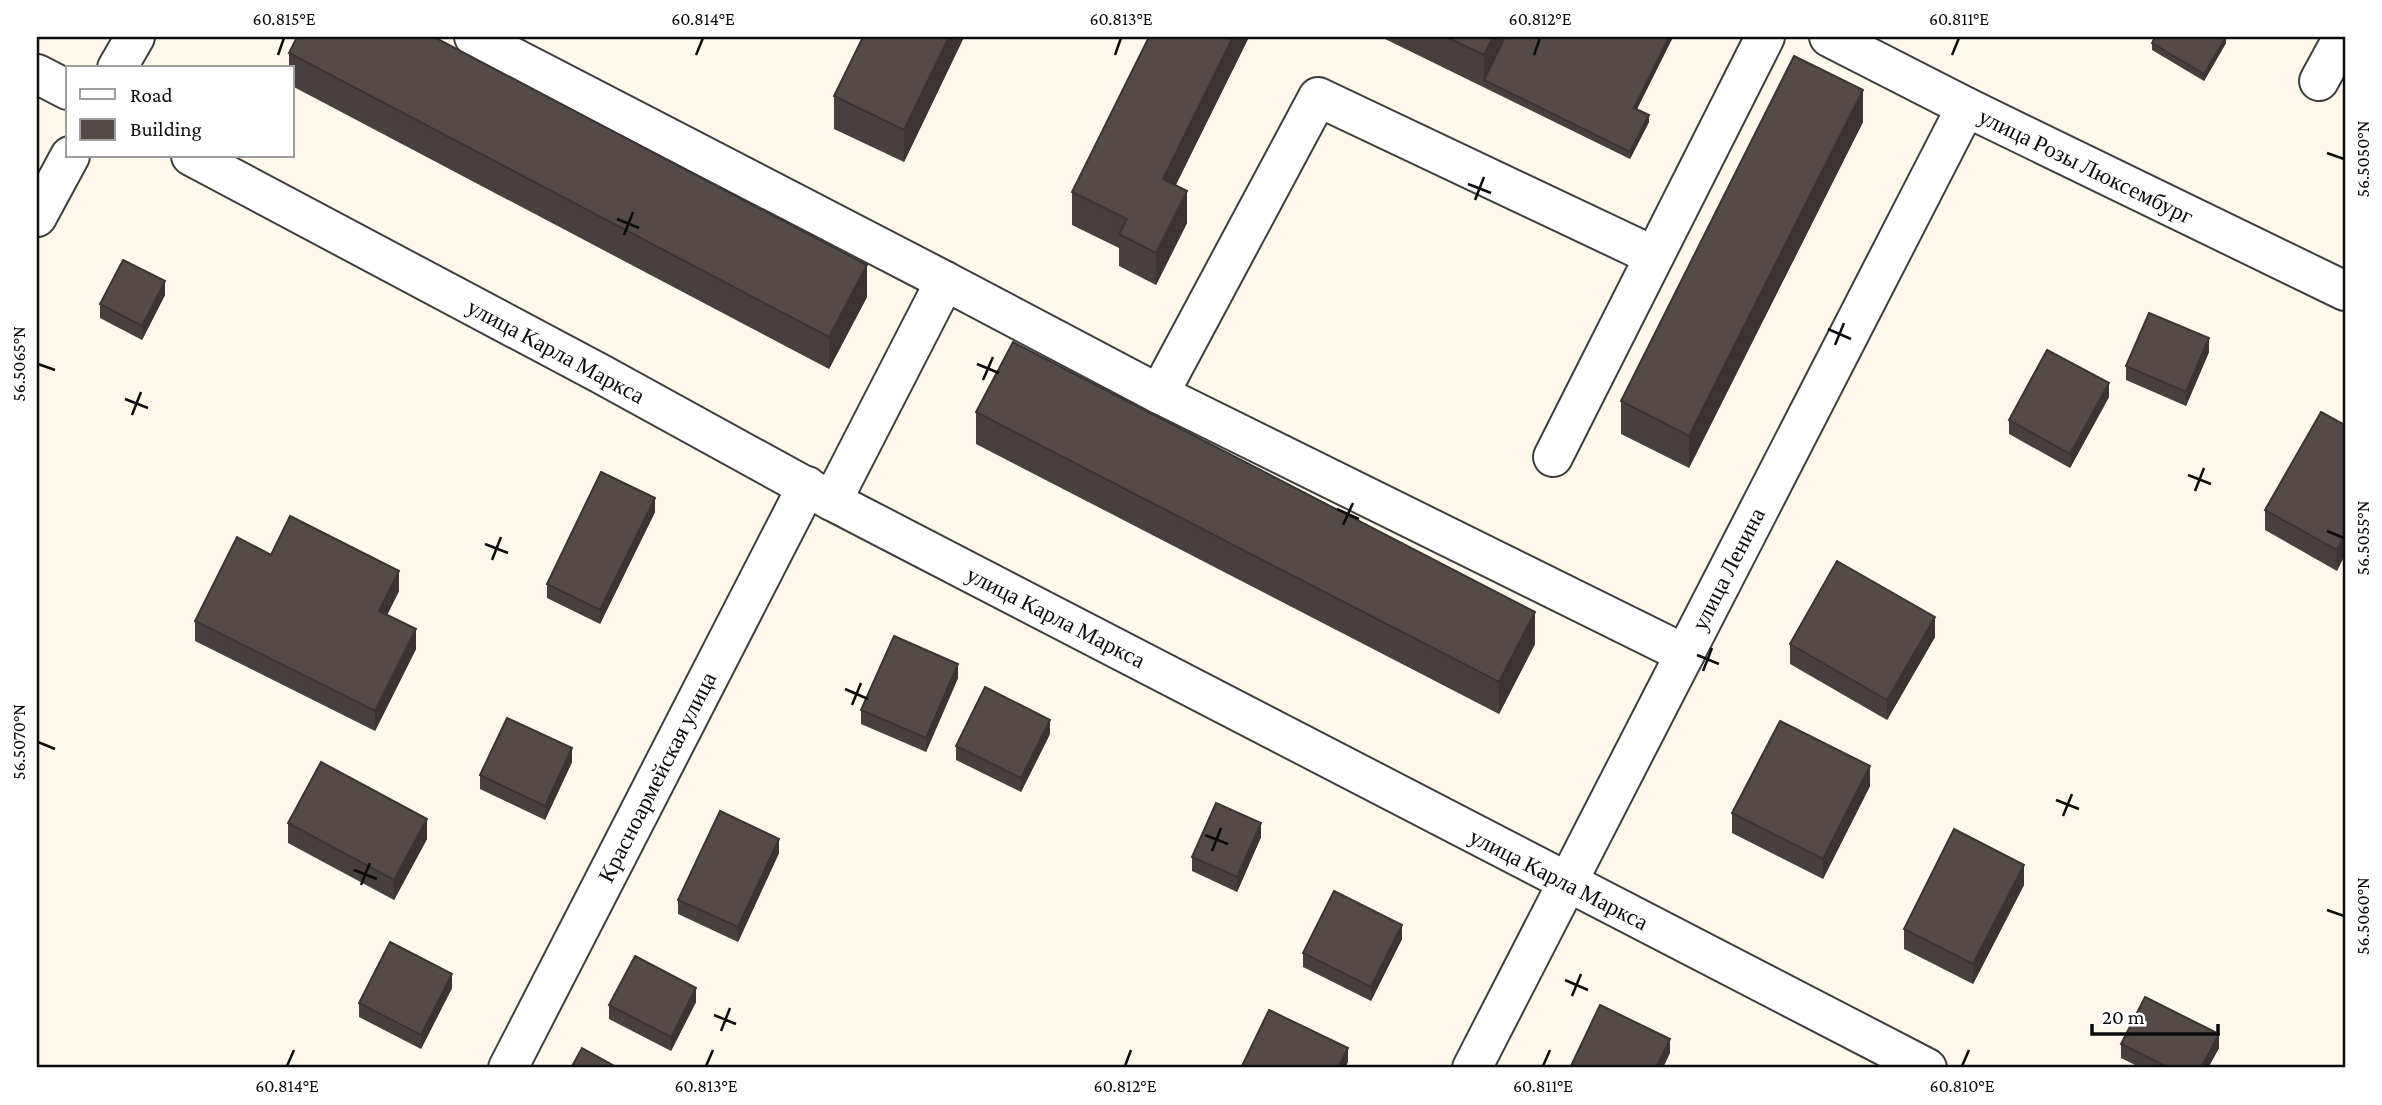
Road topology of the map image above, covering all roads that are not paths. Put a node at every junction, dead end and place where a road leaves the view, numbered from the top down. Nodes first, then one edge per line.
1 (135, 37) edge
2 (474, 37) edge
3 (1765, 37) edge
4 (1829, 37) edge
5 (2343, 37) edge
6 (118, 66) edge
7 (37, 74) edge
8 (2319, 81) dead end
9 (66, 89) edge
10 (1966, 107) junction
11 (69, 158) edge
12 (195, 158) edge
13 (37, 217) edge
14 (1654, 256) junction
15 (945, 281) junction
16 (2345, 291) edge
17 (1159, 394) junction
18 (1553, 457) dead end
19 (820, 494) junction
20 (1685, 654) junction
21 (1568, 884) junction
22 (508, 1068) edge
23 (1472, 1068) edge
24 (1927, 1068) edge

1 - 6 street
2 - 15 street
3 - 14 street
4 - 10 street, улица Розы Люксембург
5 - 8 street
7 - 9 street
10 - 16 street, улица Розы Люксембург
10 - 20 street, улица Ленина
11 - 13 street
12 - 19 street, улица Карла Маркса
14 - 17 street
14 - 18 street
15 - 17 street
15 - 19 street, Красноармейская улица
17 - 20 street
19 - 21 street, улица Карла Маркса
19 - 22 street, Красноармейская улица
20 - 21 street, улица Ленина
21 - 23 street, улица Ленина
21 - 24 street, улица Карла Маркса

